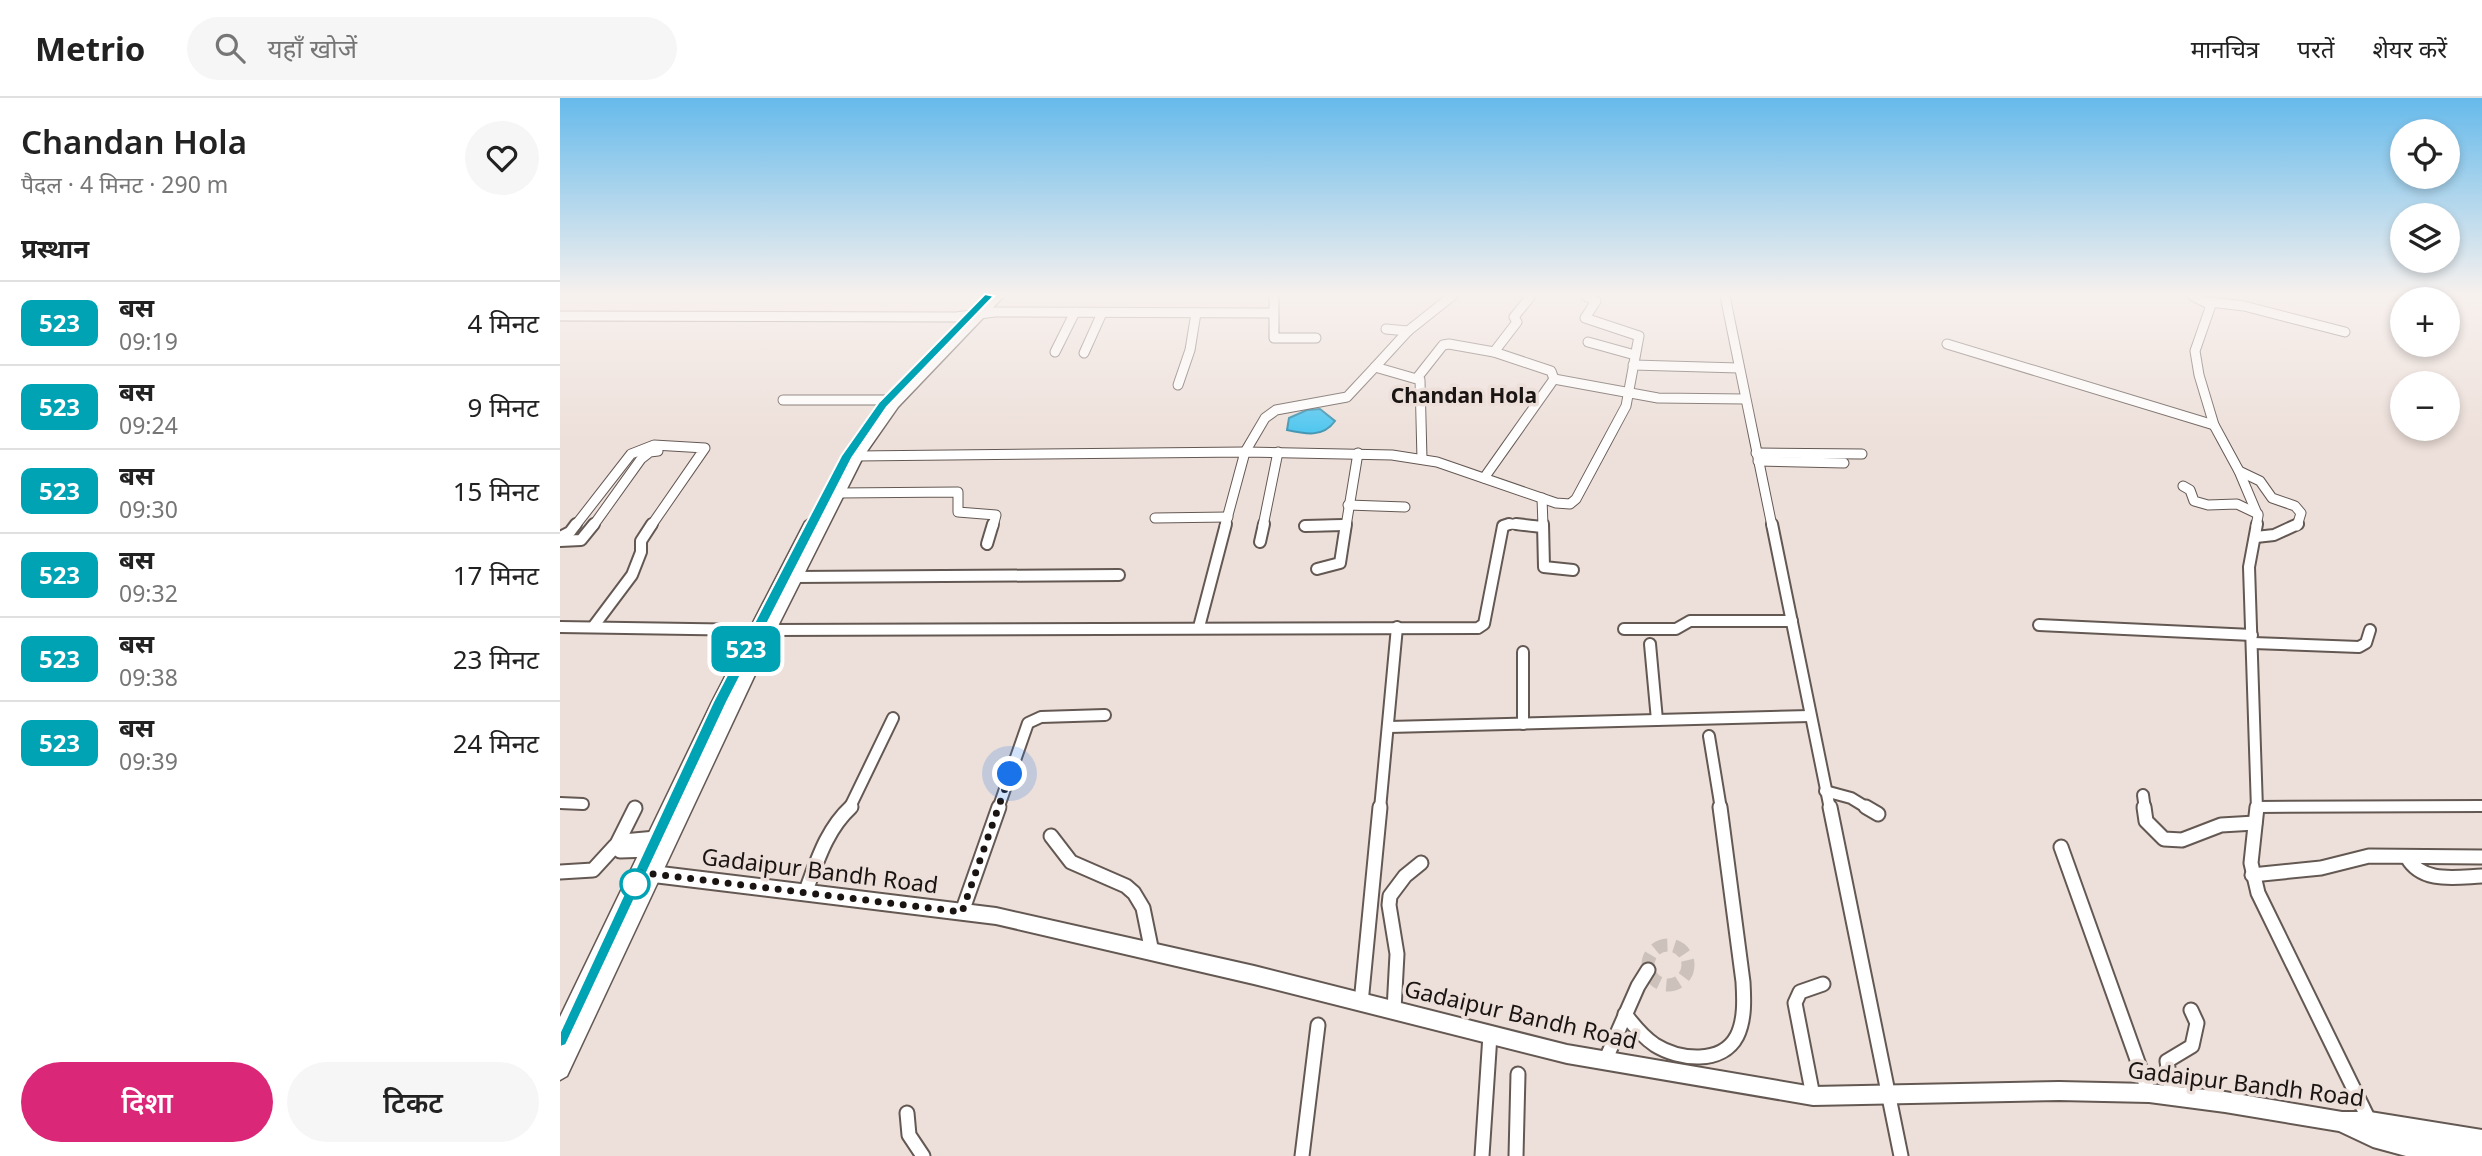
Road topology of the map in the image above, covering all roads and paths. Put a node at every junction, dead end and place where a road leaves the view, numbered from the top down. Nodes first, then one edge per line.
1 (944, 345) edge
2 (947, 345) edge
3 (1058, 345) edge
4 (1087, 345) edge
5 (1191, 345) edge
6 (1395, 345) edge
7 (1443, 345) edge
8 (1461, 345) edge
9 (1499, 345) edge
10 (1597, 345) edge
11 (1636, 345) edge
12 (1735, 345) edge
13 (1952, 345) edge
14 (2199, 345) edge
15 (1055, 352) dead end
16 (1494, 352) junction
17 (1084, 353) dead end
18 (1634, 360) junction
19 (1375, 367) junction
20 (1739, 368) junction
21 (1417, 378) junction
22 (1554, 379) junction
23 (1178, 385) dead end
24 (1628, 394) junction
25 (1745, 399) junction
26 (783, 400) dead end
27 (887, 400) junction
28 (2214, 425) junction
29 (1245, 452) junction
30 (1278, 452) junction
31 (703, 453) junction
32 (1358, 453) junction
33 (1862, 454) dead end
34 (857, 456) junction
35 (1757, 457) junction
36 (1422, 459) junction
37 (1844, 463) dead end
38 (2239, 471) junction
39 (1484, 478) junction
40 (2183, 485) dead end
41 (838, 493) junction
42 (1542, 498) junction
43 (1348, 505) junction
44 (1405, 508) dead end
45 (2258, 514) junction
46 (1228, 517) junction
47 (1155, 518) dead end
48 (1345, 525) junction
49 (1305, 526) dead end
50 (1542, 527) junction
51 (2256, 537) junction
52 (560, 539) edge
53 (1260, 542) dead end
54 (987, 544) dead end
55 (1317, 569) dead end
56 (1573, 570) dead end
57 (1119, 575) dead end
58 (796, 578) junction
59 (1792, 621) junction
60 (2039, 625) dead end
61 (560, 627) edge
62 (593, 627) junction
63 (1199, 628) junction
64 (1397, 628) junction
65 (1624, 629) dead end
66 (2370, 629) dead end
67 (762, 630) junction
68 (2253, 639) junction
69 (1650, 644) dead end
70 (1522, 652) dead end
71 (1105, 715) dead end
72 (1810, 716) junction
73 (893, 718) dead end
74 (1657, 720) junction
75 (1524, 724) junction
76 (1389, 727) junction
77 (1709, 736) dead end
78 (1825, 791) junction
79 (2143, 795) dead end
80 (560, 803) edge
81 (583, 804) dead end
82 (2482, 806) edge
83 (2257, 807) junction
84 (635, 808) dead end
85 (1878, 814) dead end
86 (2255, 823) junction
87 (1051, 836) dead end
88 (654, 844) junction
89 (617, 846) junction
90 (2061, 847) dead end
91 (2407, 857) junction
92 (2482, 857) edge
93 (1421, 863) dead end
94 (560, 873) edge
95 (647, 873) junction
96 (2252, 875) junction
97 (2482, 876) edge
98 (805, 892) junction
99 (962, 912) junction
100 (1152, 952) junction
101 (1648, 970) dead end
102 (1823, 984) dead end
103 (1361, 1003) junction
104 (1394, 1010) junction
105 (2191, 1010) dead end
106 (1625, 1014) junction
107 (1318, 1026) dead end
108 (1490, 1035) junction
109 (560, 1038) edge
110 (1605, 1060) junction
111 (560, 1069) edge
112 (1518, 1074) dead end
113 (2149, 1093) junction
114 (1888, 1095) junction
115 (1814, 1096) junction
116 (2172, 1096) junction
117 (907, 1113) dead end
118 (2342, 1122) junction
119 (2370, 1122) junction
120 (2482, 1140) edge
121 (923, 1156) edge
122 (1302, 1156) edge
123 (1482, 1156) edge
124 (1516, 1156) edge
125 (1901, 1156) edge
126 (2476, 1156) edge

1 - 27 main road
2 - 34 main road
3 - 15 street
4 - 17 street
5 - 23 street
6 - 19 street
7 - 21 street
8 - 16 street
9 - 16 street
10 - 18 street
11 - 18 street
12 - 20 street
13 - 28 street
14 - 28 street
16 - 22 street
18 - 20 street
18 - 24 street
19 - 21 street
19 - 29 street
20 - 25 street
21 - 36 street
22 - 24 street
22 - 39 street
24 - 25 street
24 - 42 street
25 - 35 street
26 - 27 street
27 - 67 main road
28 - 38 street
29 - 30 street
29 - 34 street
29 - 46 street
30 - 32 street
30 - 53 street
31 - 52 street
31 - 52 street
31 - 62 street
32 - 36 street
32 - 43 street
33 - 35 street
34 - 41 main road
35 - 37 street
35 - 59 street
36 - 39 street
38 - 45 street
38 - 51 street
39 - 42 street
40 - 45 street
41 - 54 street
41 - 58 main road
42 - 50 street
43 - 44 street
43 - 48 street
45 - 51 street
46 - 47 street
46 - 63 street
48 - 49 street
48 - 55 street
50 - 56 street
50 - 64 street
51 - 68 street
57 - 58 street
58 - 67 main road
59 - 65 street
59 - 72 street
60 - 68 street
61 - 62 street
62 - 67 street
63 - 64 street
63 - 67 street
64 - 76 street
66 - 68 street
67 - 88 main road
67 - 95 main road
68 - 83 street
69 - 74 street
70 - 75 street
71 - 99 street
72 - 74 street
72 - 78 street
73 - 98 street
74 - 75 street
75 - 76 street
76 - 103 street
77 - 106 street
78 - 85 street
78 - 114 street
79 - 86 street
80 - 81 street
82 - 83 street
83 - 86 street
84 - 89 street
86 - 96 street
87 - 100 street
88 - 89 street
88 - 95 main road
89 - 94 street
90 - 113 street
91 - 92 street
91 - 96 street
91 - 97 street
93 - 104 street
95 - 98 street, Gadaipur Bandh Road
95 - 109 main road
95 - 111 main road
96 - 119 street
98 - 99 street, Gadaipur Bandh Road
99 - 100 street, Gadaipur Bandh Road
100 - 103 street, Gadaipur Bandh Road
101 - 106 street
102 - 115 street
103 - 104 street, Gadaipur Bandh Road
104 - 108 street, Gadaipur Bandh Road
105 - 116 street
106 - 110 street
107 - 122 street
108 - 110 street, Gadaipur Bandh Road
108 - 123 street
110 - 115 street, Gadaipur Bandh Road
112 - 124 street
113 - 114 street, Gadaipur Bandh Road
113 - 116 street, Gadaipur Bandh Road
114 - 115 street, Gadaipur Bandh Road
114 - 125 street
116 - 118 street, Gadaipur Bandh Road
117 - 121 street
118 - 119 street, Gadaipur Bandh Road
118 - 126 street
119 - 120 street, Gadaipur Bandh Road

